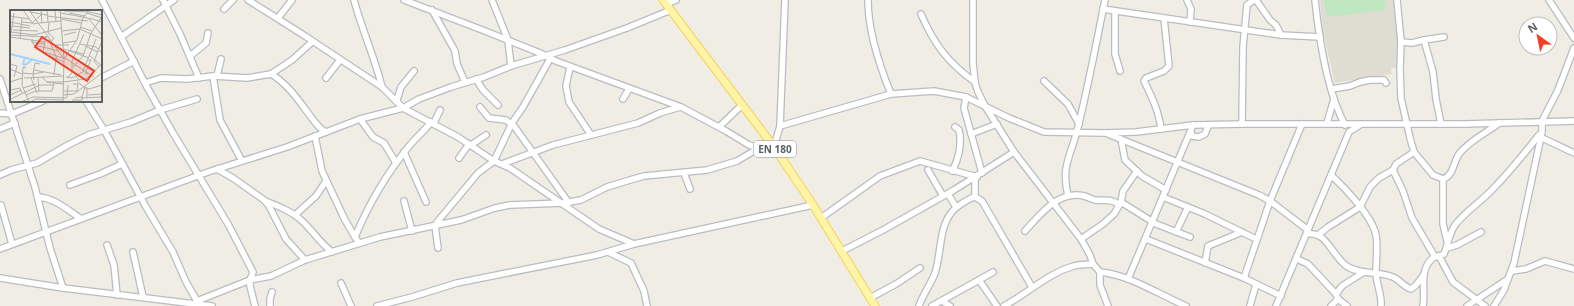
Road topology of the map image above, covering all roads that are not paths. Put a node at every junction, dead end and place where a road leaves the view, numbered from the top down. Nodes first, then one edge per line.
1 (102, 0) edge
2 (163, 0) edge
3 (174, 0) edge
4 (233, 0) edge
5 (248, 0) edge
6 (292, 0) edge
7 (354, 0) edge
8 (404, 0) edge
9 (492, 0) edge
10 (676, 0) edge
11 (785, 0) edge
12 (868, 0) edge
13 (973, 0) edge
14 (1105, 0) edge
15 (1187, 0) edge
16 (1255, 0) edge
17 (1315, 0) edge
18 (1396, 0) edge
19 (1549, 0) edge
20 (419, 2) edge
21 (667, 5) edge
22 (166, 6) junction
23 (224, 9) dead end
24 (1104, 9) junction
25 (432, 10) junction
26 (1115, 11) junction
27 (921, 14) dead end
28 (278, 18) junction
29 (1164, 18) junction
30 (1190, 22) junction
31 (1245, 29) junction
32 (208, 33) dead end
33 (1281, 35) junction
34 (121, 37) junction
35 (1320, 37) junction
36 (1444, 37) dead end
37 (1574, 38) edge
38 (508, 40) junction
39 (1424, 40) junction
40 (312, 42) junction
41 (1401, 42) junction
42 (1574, 48) edge
43 (190, 56) junction
44 (548, 58) junction
45 (221, 59) dead end
46 (340, 60) junction
47 (134, 61) junction
48 (511, 66) junction
49 (570, 67) junction
50 (414, 71) dead end
51 (1120, 71) dead end
52 (271, 74) junction
53 (215, 76) junction
54 (102, 77) edge
55 (0, 78) edge
56 (199, 78) junction
57 (326, 78) dead end
58 (476, 79) junction
59 (1044, 81) dead end
60 (465, 82) junction
61 (975, 82) junction
62 (145, 83) junction
63 (1386, 83) dead end
64 (382, 87) junction
65 (629, 89) junction
66 (1332, 89) junction
67 (891, 94) junction
68 (966, 97) junction
69 (1334, 98) junction
70 (197, 99) dead end
71 (623, 99) dead end
72 (397, 100) junction
73 (41, 102) edge
74 (87, 102) edge
75 (498, 105) dead end
76 (742, 105) junction
77 (985, 106) junction
78 (480, 107) dead end
79 (681, 107) junction
80 (403, 108) junction
81 (160, 110) junction
82 (440, 110) dead end
83 (0, 113) edge
84 (12, 114) junction
85 (360, 119) junction
86 (1542, 121) junction
87 (1574, 121) edge
88 (15, 123) junction
89 (433, 123) junction
90 (512, 123) junction
91 (1327, 123) junction
92 (1499, 123) junction
93 (997, 124) junction
94 (1078, 124) junction
95 (1242, 124) junction
96 (1302, 124) junction
97 (1344, 124) junction
98 (1407, 124) junction
99 (1441, 124) junction
100 (1194, 125) junction
101 (1360, 125) junction
102 (780, 126) junction
103 (1208, 126) junction
104 (719, 127) junction
105 (955, 127) dead end
106 (0, 129) edge
107 (1161, 129) junction
108 (104, 130) junction
109 (326, 132) junction
110 (1191, 132) junction
111 (1349, 132) junction
112 (1077, 133) junction
113 (1104, 133) junction
114 (971, 134) junction
115 (486, 135) dead end
116 (591, 135) junction
117 (1541, 135) junction
118 (315, 136) junction
119 (1121, 139) junction
120 (961, 140) junction
121 (973, 141) junction
122 (470, 144) junction
123 (759, 148) junction
124 (774, 148) junction
125 (404, 152) junction
126 (1014, 152) junction
127 (1414, 152) junction
128 (533, 153) junction
129 (1574, 153) edge
130 (459, 158) dead end
131 (242, 161) junction
132 (494, 161) junction
133 (396, 163) junction
134 (1178, 163) junction
135 (122, 164) junction
136 (502, 164) junction
137 (27, 165) junction
138 (217, 169) junction
139 (928, 170) dead end
140 (1393, 170) junction
141 (952, 171) junction
142 (1137, 171) junction
143 (684, 173) junction
144 (0, 175) edge
145 (199, 176) junction
146 (978, 176) junction
147 (1331, 176) junction
148 (1442, 179) junction
149 (326, 181) junction
150 (70, 185) dead end
151 (690, 189) dead end
152 (1166, 190) junction
153 (946, 195) junction
154 (1068, 196) junction
155 (38, 197) junction
156 (140, 197) junction
157 (975, 197) junction
158 (1163, 197) junction
159 (264, 200) junction
160 (404, 201) dead end
161 (1270, 201) junction
162 (426, 202) dead end
163 (1054, 202) junction
164 (566, 203) junction
165 (1120, 203) junction
166 (1, 205) dead end
167 (813, 205) junction
168 (956, 207) junction
169 (1188, 207) junction
170 (1360, 207) junction
171 (295, 215) junction
172 (80, 218) junction
173 (821, 218) junction
174 (1151, 221) junction
175 (435, 226) junction
176 (412, 231) junction
177 (1025, 231) dead end
178 (46, 232) junction
179 (1176, 232) junction
180 (1242, 232) junction
181 (1308, 232) junction
182 (1481, 232) dead end
183 (1318, 235) junction
184 (355, 237) junction
185 (1190, 237) dead end
186 (1081, 239) junction
187 (1256, 239) junction
188 (1146, 240) junction
189 (1447, 241) junction
190 (359, 243) junction
191 (12, 244) junction
192 (634, 244) junction
193 (107, 245) dead end
194 (0, 248) edge
195 (438, 248) dead end
196 (1447, 248) junction
197 (842, 251) junction
198 (133, 252) dead end
199 (332, 252) junction
200 (608, 252) junction
201 (1437, 257) junction
202 (1297, 259) junction
203 (305, 260) junction
204 (1204, 262) junction
205 (1093, 264) junction
206 (920, 268) dead end
207 (1574, 268) edge
208 (1512, 271) junction
209 (993, 272) dead end
210 (1100, 272) junction
211 (1364, 272) junction
212 (1376, 273) junction
213 (1423, 276) junction
214 (0, 278) edge
215 (1244, 278) junction
216 (1128, 279) junction
217 (1508, 279) junction
218 (250, 280) junction
219 (979, 280) junction
220 (341, 284) dead end
221 (1256, 284) junction
222 (1032, 287) junction
223 (62, 288) junction
224 (272, 292) dead end
225 (117, 295) junction
226 (1281, 296) junction
227 (1337, 296) junction
228 (143, 298) junction
229 (870, 298) junction
230 (1477, 299) junction
231 (942, 301) junction
232 (198, 302) junction
233 (1173, 304) edge
234 (212, 306) edge
235 (255, 306) edge
236 (270, 306) edge
237 (351, 306) edge
238 (377, 306) edge
239 (647, 306) edge
240 (876, 306) edge
241 (919, 306) edge
242 (932, 306) edge
243 (950, 306) edge
244 (997, 306) edge
245 (1004, 306) edge
246 (1108, 306) edge
247 (1186, 306) edge
248 (1250, 306) edge
249 (1276, 306) edge
250 (1331, 306) edge
251 (1347, 306) edge
252 (1381, 306) edge
253 (1423, 306) edge
254 (1467, 306) edge
255 (1485, 306) edge
256 (1494, 306) edge

1 - 34 street
2 - 22 street
3 - 22 street
4 - 23 street
5 - 28 street
6 - 28 street
7 - 64 street
8 - 20 street
9 - 38 street
10 - 21 street
11 - 102 street
12 - 67 street
13 - 61 street
14 - 24 street
15 - 30 street
16 - 31 street
16 - 33 street
17 - 35 street
18 - 41 street
19 - 37 street
20 - 25 street
21 - 44 street
21 - 76 main road, EN 180
22 - 34 street
22 - 43 street
24 - 26 street
24 - 94 street
25 - 38 street
25 - 60 street
26 - 29 street
26 - 51 street
27 - 61 street
28 - 40 street
29 - 30 street
29 - 107 street
30 - 31 street
31 - 33 street
31 - 95 street
32 - 43 street
33 - 35 street
34 - 47 street
35 - 66 street
36 - 39 street
38 - 44 street
38 - 48 street
39 - 41 street
39 - 99 street
40 - 46 street
40 - 52 street
41 - 98 street
42 - 86 street
43 - 56 street
44 - 48 street
44 - 49 street
44 - 90 street
45 - 53 street
46 - 57 street
46 - 64 street
47 - 54 street
47 - 62 street
48 - 58 street
49 - 65 street
49 - 116 street
50 - 72 street
52 - 53 street
52 - 109 street
53 - 56 street
53 - 131 street
55 - 84 street
56 - 62 street
58 - 60 street
58 - 75 street
59 - 94 street
60 - 80 street
61 - 77 street
62 - 81 street
63 - 66 street
64 - 72 street
65 - 71 street
65 - 79 street
66 - 69 street
67 - 68 street
67 - 102 street
68 - 77 street
68 - 114 street
69 - 91 street
69 - 97 street
70 - 81 street
72 - 80 street
73 - 84 street
74 - 108 street
76 - 104 street
76 - 124 main road, EN 180
77 - 93 street
77 - 112 street
78 - 90 street
79 - 104 street
79 - 116 street
80 - 85 street
80 - 89 street
81 - 108 street
81 - 145 street
82 - 89 street
83 - 84 street
84 - 88 street
85 - 109 street
85 - 133 street
86 - 87 street
86 - 92 street
86 - 117 street
88 - 106 street
88 - 137 street
89 - 122 street
89 - 125 street
90 - 128 street
90 - 132 street
91 - 96 street
91 - 97 street
92 - 99 street
92 - 148 street
93 - 114 street
93 - 126 street
94 - 112 street
95 - 96 street
95 - 103 street
96 - 161 street
97 - 101 street
97 - 111 street
98 - 99 street
98 - 101 street
98 - 127 street
100 - 103 street
100 - 107 street
100 - 110 street
101 - 111 street
102 - 124 street
103 - 110 street
104 - 123 street
105 - 120 street
107 - 113 street
108 - 135 street
108 - 137 street
109 - 118 street
110 - 134 street
111 - 147 street
112 - 113 street
112 - 154 street
113 - 119 street
114 - 121 street
115 - 122 street
116 - 128 street
117 - 129 street
117 - 189 street
117 - 208 street
118 - 131 street
118 - 149 street
119 - 134 street
119 - 142 street
120 - 121 street
120 - 141 street
121 - 146 street
122 - 130 street
122 - 132 street
123 - 124 street
123 - 143 street
124 - 167 main road, EN 180
125 - 133 street
125 - 162 street
126 - 146 street
126 - 163 street
127 - 140 street
127 - 148 street
128 - 136 street
128 - 164 street
131 - 138 street
132 - 136 street
132 - 175 street
133 - 184 street
134 - 152 street
134 - 161 street
135 - 150 street
135 - 156 street
136 - 164 street
137 - 144 street
137 - 155 street
138 - 145 street
138 - 159 street
139 - 153 street
140 - 170 street
140 - 201 street
141 - 146 street
141 - 173 street
142 - 152 street
142 - 165 street
143 - 151 street
143 - 164 street
145 - 156 street
145 - 218 street
146 - 153 street
146 - 157 street
147 - 170 street
147 - 181 street
148 - 189 street
149 - 171 street
149 - 184 street
152 - 158 street
153 - 168 street
153 - 197 street
154 - 163 street
154 - 165 street
155 - 172 street
155 - 178 street
156 - 172 street
156 - 232 street
157 - 168 street
157 - 222 street
158 - 169 street
158 - 174 street
159 - 171 street
159 - 203 street
160 - 176 street
161 - 181 street
161 - 187 street
163 - 177 street
163 - 186 street
164 - 175 street
164 - 192 street
165 - 174 street
165 - 186 street
166 - 191 street
167 - 173 main road, EN 180
167 - 192 street
168 - 241 street
169 - 179 street
169 - 180 street
170 - 183 street
170 - 212 street
171 - 199 street
172 - 178 street
173 - 197 main road, EN 180
174 - 179 street
174 - 188 street
175 - 176 street
175 - 195 street
176 - 190 street
178 - 191 street
178 - 223 street
179 - 185 street
180 - 187 street
180 - 204 street
181 - 183 street
181 - 202 street
182 - 196 street
183 - 211 street
184 - 190 street
186 - 205 street
187 - 215 street
188 - 204 street
188 - 216 street
189 - 196 street
190 - 199 street
191 - 194 street
192 - 200 street
193 - 225 street
196 - 201 street
197 - 229 main road, EN 180
198 - 228 street
199 - 203 street
200 - 238 street
200 - 239 street
201 - 213 street
201 - 230 street
202 - 226 street
202 - 227 street
203 - 218 street
204 - 215 street
205 - 210 street
205 - 222 street
206 - 229 street
207 - 208 street
208 - 217 street
209 - 219 street
210 - 216 street
210 - 246 street
211 - 212 street
211 - 227 street
212 - 213 street
212 - 252 street
213 - 253 street
214 - 223 street
215 - 221 street
216 - 233 street
217 - 230 street
217 - 256 street
218 - 232 street
218 - 235 street
219 - 231 street
219 - 244 street
220 - 237 street
221 - 226 street
221 - 248 street
222 - 245 street
223 - 225 street
224 - 236 street
225 - 228 street
226 - 249 street
227 - 250 street
227 - 251 street
228 - 232 street
229 - 240 main road, EN 180
230 - 254 street
230 - 255 street
231 - 242 street
231 - 243 street
232 - 234 street
233 - 247 street

